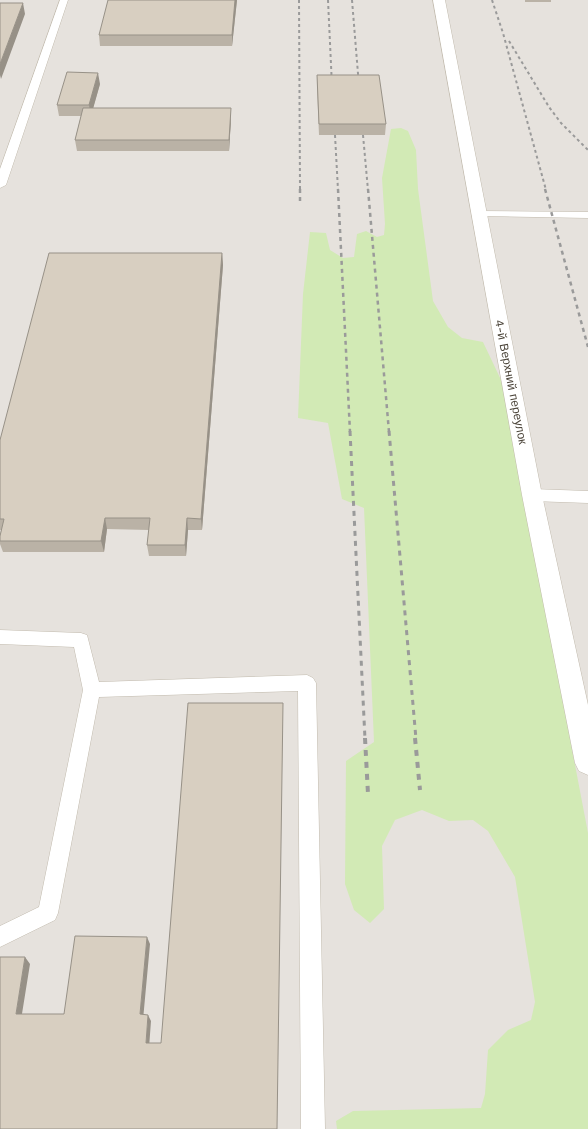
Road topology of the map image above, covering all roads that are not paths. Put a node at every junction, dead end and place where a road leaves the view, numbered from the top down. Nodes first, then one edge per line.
1 (64, 0) edge
2 (439, 0) edge
3 (0, 185) edge
4 (480, 214) junction
5 (588, 215) edge
6 (532, 495) junction
7 (588, 497) edge
8 (0, 636) edge
9 (92, 690) junction
10 (588, 763) edge
11 (0, 937) edge
12 (313, 1129) edge

1 - 3 lane
2 - 4 street, 4-й Верхний переулок
4 - 5 lane
4 - 6 street, 4-й Верхний переулок
6 - 7 lane
6 - 10 street, 4-й Верхний переулок
8 - 9 lane
9 - 11 lane
9 - 12 lane

